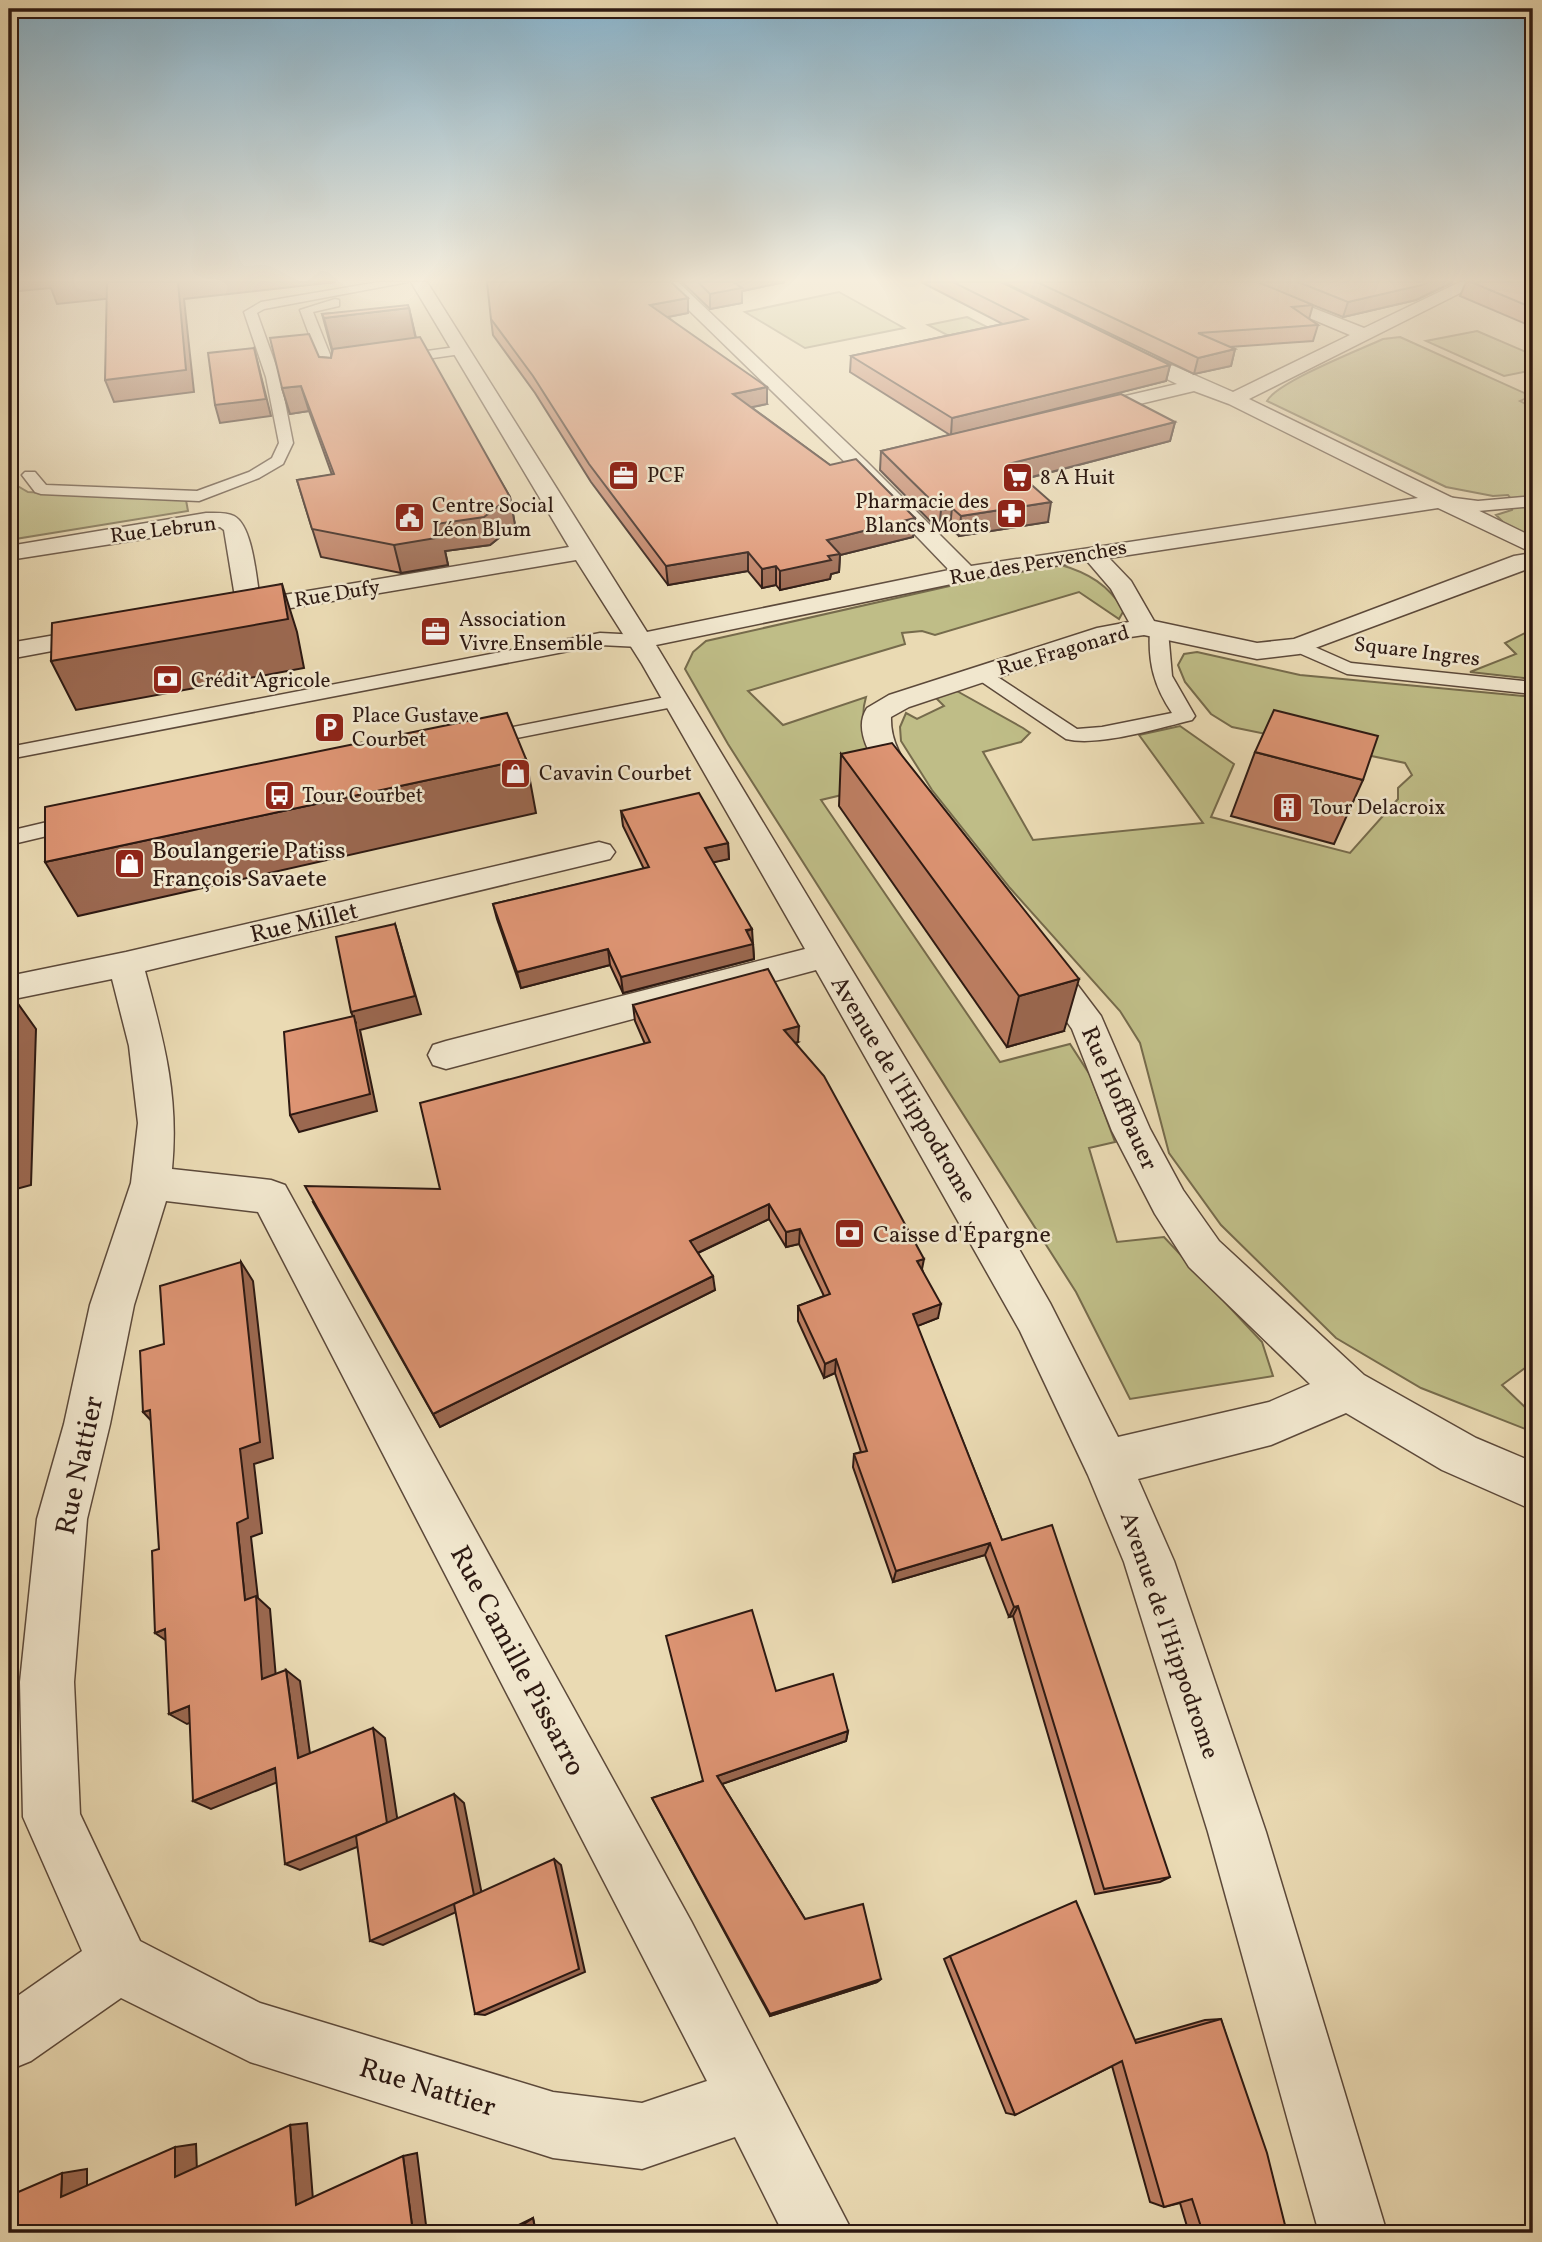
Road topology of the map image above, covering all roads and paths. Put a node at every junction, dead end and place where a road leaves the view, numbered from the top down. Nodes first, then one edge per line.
1 (275, 387) edge
2 (485, 387) edge
3 (777, 387) edge
4 (1188, 387) edge
5 (1199, 387) edge
6 (1256, 387) edge
7 (1236, 400) junction
8 (1068, 415) edge
9 (887, 460) edge
10 (859, 465) junction
11 (30, 475) dead end
12 (1439, 501) junction
13 (1533, 501) edge
14 (1533, 546) edge
15 (583, 552) junction
16 (1092, 553) junction
17 (9, 554) edge
18 (1533, 559) edge
19 (965, 573) junction
20 (249, 608) junction
21 (207, 616) edge
22 (1152, 629) junction
23 (128, 630) edge
24 (640, 641) junction
25 (1298, 646) junction
26 (9, 651) edge
27 (980, 674) junction
28 (1533, 688) edge
29 (676, 701) junction
30 (463, 743) edge
31 (9, 753) edge
32 (106, 817) edge
33 (932, 820) edge
34 (9, 838) edge
35 (599, 852) dead end
36 (1022, 936) edge
37 (825, 956) junction
38 (126, 964) junction
39 (9, 988) edge
40 (446, 1055) dead end
41 (151, 1183) junction
42 (1348, 1391) junction
43 (1106, 1462) junction
44 (1533, 1486) edge
45 (118, 1963) junction
46 (9, 2039) edge
47 (751, 2099) junction
48 (819, 2233) edge
49 (1353, 2233) edge

1 - 11 lane
2 - 15 street, Avenue de l'Hippodrome
3 - 10 street
4 - 8 street
5 - 7 street
6 - 7 street
7 - 12 street
9 - 10 street
10 - 19 street
12 - 13 lane
12 - 14 street
12 - 16 street, Rue des Pervenches
15 - 20 street, Rue Dufy
15 - 24 street, Avenue de l'Hippodrome
16 - 19 street, Rue des Pervenches
16 - 22 street
17 - 20 street, Rue Lebrun
18 - 25 street, Rue Fragonard
19 - 24 street, Rue des Pervenches
20 - 21 street, Rue Dufy
22 - 25 street, Rue Fragonard
22 - 27 street, Rue Fragonard
22 - 27 lane
23 - 26 street
24 - 29 street, Avenue de l'Hippodrome
24 - 31 lane
25 - 28 lane, Square Ingres
27 - 33 street, Rue Fragonard
29 - 30 lane
29 - 37 street, Avenue de l'Hippodrome
32 - 34 lane
35 - 38 street, Rue Millet
36 - 42 street, Rue Hoffbauer
37 - 40 street
37 - 43 street, Avenue de l'Hippodrome
38 - 39 street, Rue Millet
38 - 41 street, Rue Nattier
41 - 45 street, Rue Nattier
41 - 47 street, Rue Camille Pissarro
42 - 43 street
42 - 44 street, Rue Hoffbauer
43 - 49 street, Avenue de l'Hippodrome
45 - 46 street
45 - 47 street, Rue Nattier
47 - 48 street, Rue Camille Pissarro

